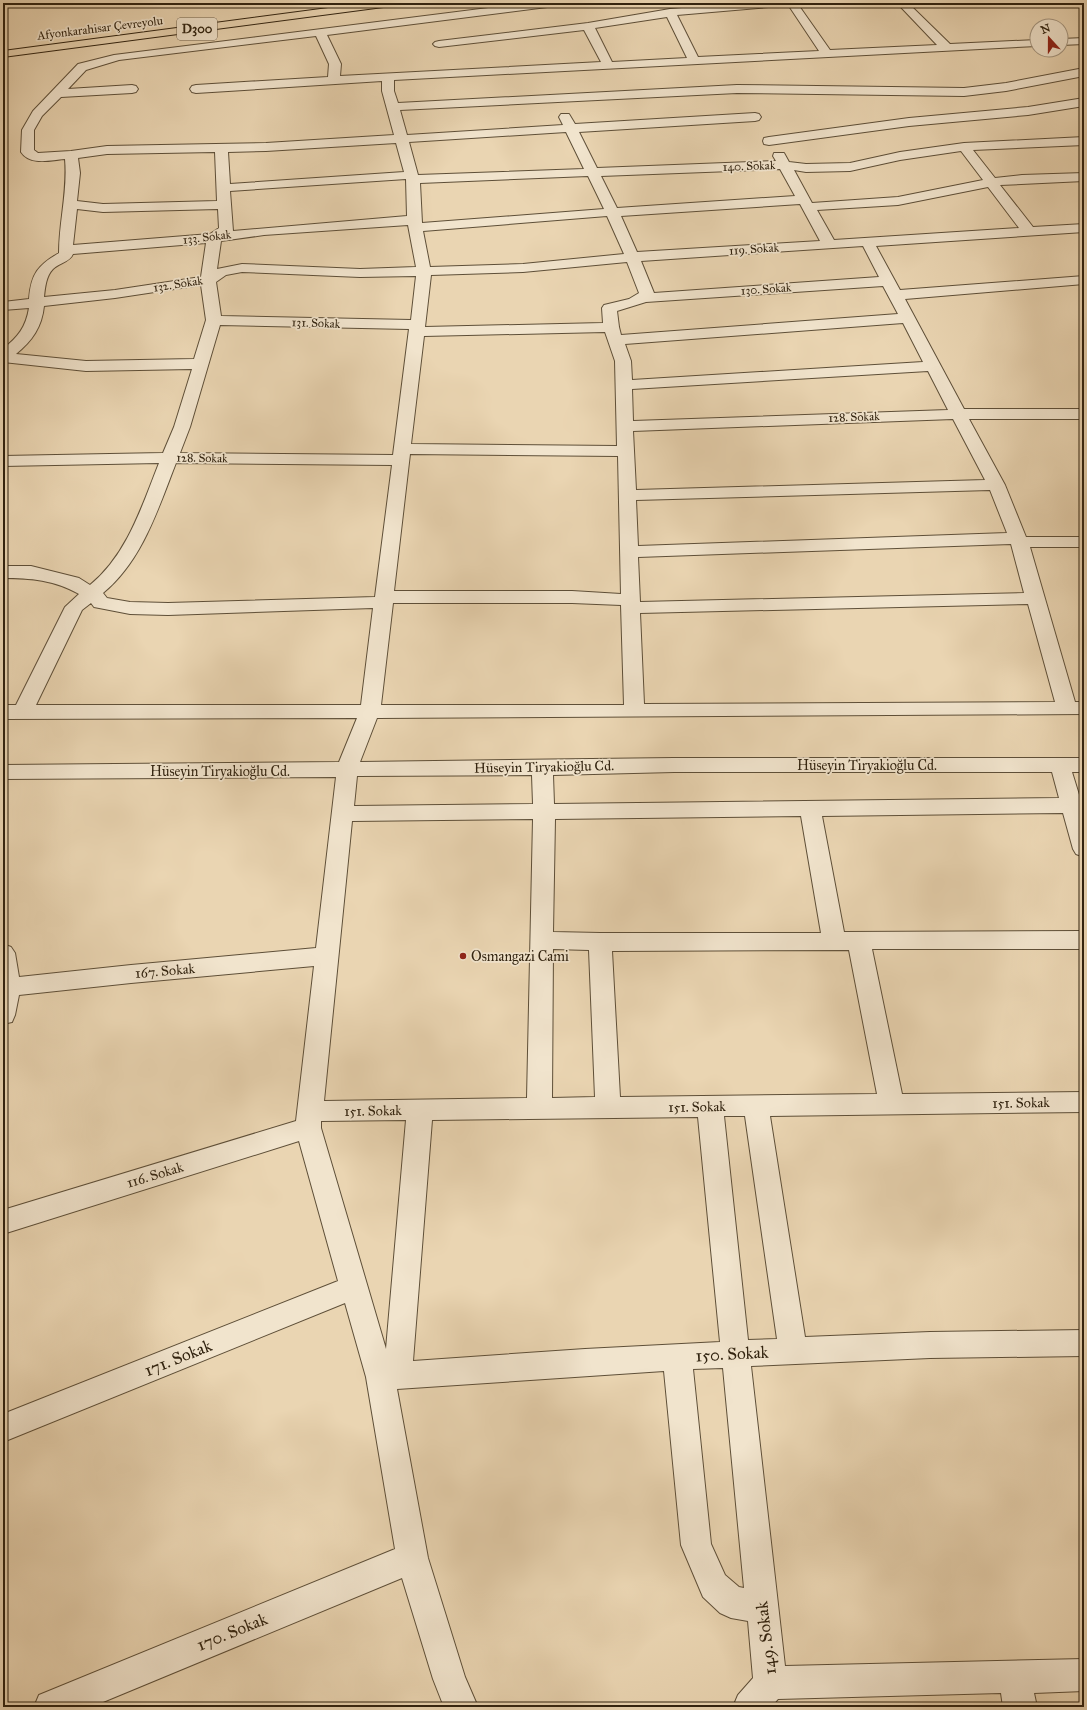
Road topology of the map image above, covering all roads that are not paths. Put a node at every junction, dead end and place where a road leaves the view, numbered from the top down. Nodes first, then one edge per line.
1 (310, 3) edge
2 (391, 3) edge
3 (555, 3) edge
4 (780, 3) edge
5 (792, 3) edge
6 (902, 3) edge
7 (670, 12) junction
8 (424, 20) junction
9 (588, 26) junction
10 (320, 32) junction
11 (817, 39) junction
12 (802, 40) dead end
13 (1084, 41) edge
14 (1069, 42) edge
15 (3, 43) edge
16 (1029, 43) edge
17 (703, 47) dead end
18 (687, 48) junction
19 (947, 48) junction
20 (3, 54) edge
21 (827, 54) junction
22 (694, 61) junction
23 (608, 65) junction
24 (726, 69) junction
25 (1084, 72) edge
26 (388, 77) junction
27 (334, 79) junction
28 (196, 88) dead end
29 (132, 89) dead end
30 (737, 89) junction
31 (950, 92) junction
32 (58, 93) junction
33 (556, 98) junction
34 (1084, 102) edge
35 (393, 107) junction
36 (755, 117) junction
37 (970, 117) junction
38 (930, 120) junction
39 (571, 128) junction
40 (402, 139) junction
41 (769, 141) junction
42 (1084, 141) edge
43 (992, 145) junction
44 (221, 148) junction
45 (958, 148) junction
46 (71, 155) junction
47 (784, 165) junction
48 (593, 172) junction
49 (412, 177) junction
50 (1084, 177) edge
51 (992, 182) junction
52 (223, 188) junction
53 (69, 204) junction
54 (806, 204) junction
55 (224, 205) junction
56 (612, 212) junction
57 (415, 224) junction
58 (1084, 228) edge
59 (1029, 231) junction
60 (214, 238) junction
61 (868, 243) junction
62 (829, 244) junction
63 (66, 250) junction
64 (632, 257) junction
65 (424, 272) junction
66 (208, 280) junction
67 (1084, 280) edge
68 (892, 288) junction
69 (644, 298) junction
70 (35, 303) junction
71 (3, 306) edge
72 (908, 318) junction
73 (214, 320) junction
74 (417, 328) junction
75 (614, 334) junction
76 (3, 357) edge
77 (202, 364) junction
78 (934, 366) junction
79 (624, 385) junction
80 (959, 414) junction
81 (1084, 414) edge
82 (625, 426) junction
83 (626, 451) junction
84 (401, 455) junction
85 (170, 458) junction
86 (3, 461) edge
87 (996, 485) junction
88 (627, 495) junction
89 (1019, 540) junction
90 (1084, 542) edge
91 (629, 552) junction
92 (3, 572) edge
93 (92, 593) junction
94 (1035, 598) junction
95 (384, 600) junction
96 (631, 604) junction
97 (1076, 708) edge
98 (370, 711) junction
99 (634, 711) junction
100 (3, 712) edge
101 (23, 712) junction
102 (1060, 765) junction
103 (1084, 765) edge
104 (542, 768) junction
105 (347, 769) junction
106 (3, 772) edge
107 (1078, 805) edge
108 (810, 808) junction
109 (544, 811) junction
110 (342, 814) junction
111 (1084, 850) edge
112 (543, 940) junction
113 (1084, 940) edge
114 (834, 941) junction
115 (859, 941) junction
116 (600, 942) junction
117 (3, 953) edge
118 (327, 956) junction
119 (6, 988) edge
120 (3, 1015) edge
121 (1084, 1102) edge
122 (891, 1104) junction
123 (756, 1107) junction
124 (539, 1108) junction
125 (608, 1108) junction
126 (710, 1108) junction
127 (420, 1110) junction
128 (309, 1119) junction
129 (3, 1222) edge
130 (354, 1287) junction
131 (1084, 1343) edge
132 (793, 1351) junction
133 (734, 1354) junction
134 (677, 1357) junction
135 (389, 1376) junction
136 (3, 1428) edge
137 (412, 1558) junction
138 (762, 1607) junction
139 (1084, 1675) edge
140 (770, 1683) junction
141 (1018, 1692) edge
142 (51, 1707) edge
143 (461, 1707) edge
144 (750, 1707) edge

1 - 15 highway, Afyonkarahisar Çevreyolu / D300
2 - 20 highway, Afyonkarahisar Çevreyolu / D300
3 - 8 street
4 - 7 street
5 - 11 street
6 - 19 street
7 - 9 street
7 - 18 street
8 - 9 street
8 - 10 street
9 - 23 street
10 - 27 street
10 - 32 street
11 - 12 street
11 - 21 street
13 - 14 street
16 - 19 street
17 - 18 street
18 - 22 street
19 - 21 street
21 - 24 street
22 - 23 street
22 - 24 street
23 - 26 street
24 - 30 street
25 - 31 street
26 - 27 street
26 - 35 street
27 - 28 street
29 - 32 street
30 - 31 street
30 - 33 street
30 - 36 street
31 - 37 street
32 - 46 street
33 - 35 street
33 - 39 street
34 - 37 street
35 - 40 street
36 - 39 street
36 - 41 street
37 - 38 street
37 - 43 street
38 - 41 street
38 - 45 street
39 - 40 street
39 - 48 street
40 - 44 street
40 - 49 street
41 - 47 street
42 - 43 street, 140. Sokak
43 - 45 street, 140. Sokak
44 - 46 street
44 - 52 street
45 - 47 street, 140. Sokak
45 - 51 street
46 - 53 street
47 - 48 street, 140. Sokak
47 - 54 street
48 - 49 street, 140. Sokak
48 - 56 street
49 - 52 street, 140. Sokak
49 - 57 street
50 - 51 street, 133. Sokak
51 - 54 street, 133. Sokak
51 - 59 street
52 - 55 street
53 - 55 street
53 - 63 street
54 - 56 street, 133. Sokak
54 - 62 street
55 - 60 street
56 - 57 street, 133. Sokak
56 - 64 street
57 - 60 street, 133. Sokak
57 - 65 street
58 - 59 street, 119. Sokak
59 - 61 street, 119. Sokak
60 - 63 street, 133. Sokak
60 - 66 street
61 - 62 street, 119. Sokak
61 - 68 street
62 - 64 street, 119. Sokak
63 - 70 street
64 - 65 street, 119. Sokak
64 - 69 street
65 - 66 street, 132. Sokak
65 - 74 street
66 - 70 street, 132. Sokak
66 - 73 street
67 - 68 street, 130. Sokak
68 - 69 street, 130. Sokak
68 - 72 street
69 - 75 street, 130. Sokak
70 - 71 street, 132. Sokak
70 - 76 street
72 - 75 street, 131. Sokak
72 - 78 street
73 - 74 street, 131. Sokak
73 - 77 street
74 - 75 street, 131. Sokak
74 - 84 street
75 - 79 street
76 - 77 street
77 - 85 street
78 - 79 street
78 - 80 street
79 - 82 street
80 - 81 street, 128. Sokak
80 - 82 street, 128. Sokak
80 - 87 street
82 - 83 street
83 - 84 street, 128. Sokak
83 - 88 street
84 - 85 street, 128. Sokak
84 - 95 street
85 - 86 street, 128. Sokak
85 - 93 street
87 - 88 street
87 - 89 street
88 - 91 street
89 - 90 street
89 - 91 street
89 - 94 street
91 - 96 street
92 - 93 street
93 - 95 street
93 - 101 street
94 - 96 street
94 - 97 street
95 - 96 street
95 - 98 street
96 - 99 street
97 - 99 street
98 - 99 street
98 - 101 street
98 - 105 street
100 - 101 street
102 - 103 street, Hüseyin Tiryakioğlu Cd.
102 - 104 street, Hüseyin Tiryakioğlu Cd.
102 - 107 street
104 - 105 street, Hüseyin Tiryakioğlu Cd.
104 - 109 street
105 - 106 street, Hüseyin Tiryakioğlu Cd.
105 - 110 street
107 - 108 street
107 - 111 street
108 - 109 street
108 - 114 street
109 - 110 street
109 - 112 street
110 - 118 street
112 - 116 street
112 - 124 street
113 - 115 street
114 - 115 street
114 - 116 street
115 - 122 street
116 - 125 street
117 - 119 street
118 - 119 street, 167. Sokak
118 - 128 street
119 - 120 street
121 - 122 street, 151. Sokak
122 - 123 street, 151. Sokak
123 - 126 street, 151. Sokak
123 - 132 street
124 - 125 street, 151. Sokak
124 - 127 street, 151. Sokak
125 - 126 street, 151. Sokak
126 - 133 street, 149. Sokak
127 - 128 street, 151. Sokak
127 - 135 street
128 - 129 street, 116. Sokak
128 - 130 street
130 - 135 street
130 - 136 street, 171. Sokak
131 - 132 street, 150. Sokak
132 - 133 street, 150. Sokak
133 - 134 street, 150. Sokak
133 - 138 street, 149. Sokak
134 - 135 street, 150. Sokak
134 - 138 street
135 - 137 street
137 - 142 street, 170. Sokak
137 - 143 street
138 - 140 street, 149. Sokak
139 - 141 street, 149. Sokak
140 - 141 street, 149. Sokak
140 - 144 street

